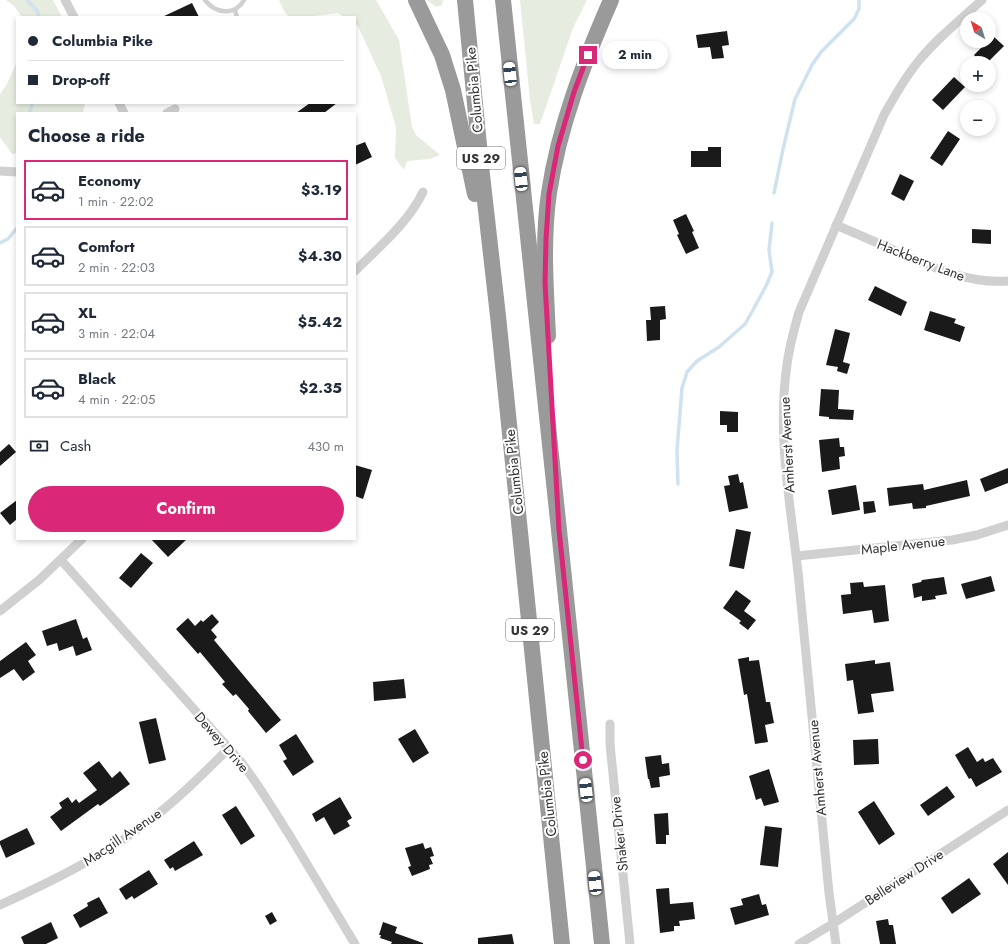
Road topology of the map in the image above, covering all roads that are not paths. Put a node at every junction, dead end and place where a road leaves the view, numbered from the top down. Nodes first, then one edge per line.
1 (65, 0) edge
2 (205, 0) edge
3 (244, 0) edge
4 (416, 0) edge
5 (466, 0) edge
6 (502, 0) edge
7 (611, 0) edge
8 (615, 0) edge
9 (982, 0) edge
10 (234, 10) junction
11 (73, 16) edge
12 (236, 16) edge
13 (592, 42) junction
14 (0, 171) edge
15 (16, 172) edge
16 (423, 192) dead end
17 (836, 225) junction
18 (356, 269) edge
19 (1008, 281) edge
20 (498, 316) junction
21 (1008, 525) edge
22 (559, 530) junction
23 (81, 540) edge
24 (797, 556) junction
25 (61, 560) junction
26 (0, 611) edge
27 (610, 724) dead end
28 (229, 748) junction
29 (1008, 810) edge
30 (0, 905) edge
31 (834, 923) junction
32 (355, 944) edge
33 (562, 944) edge
34 (602, 944) edge
35 (630, 944) edge
36 (799, 944) edge
37 (836, 944) edge

1 - 11 street
2 - 10 lane
3 - 10 lane
4 - 20 highway
5 - 20 highway, Columbia Pike / US 29
6 - 22 highway, US 29
7 - 13 highway
8 - 13 highway
9 - 17 street, Amherst Avenue
10 - 12 lane
13 - 22 highway
14 - 15 street
16 - 18 street
17 - 19 street, Hackberry Lane
17 - 24 street, Amherst Avenue
20 - 33 highway, Columbia Pike / US 29
21 - 24 street, Maple Avenue
22 - 34 highway, US 29
23 - 25 street
24 - 31 street, Amherst Avenue
25 - 26 street
25 - 28 street, Dewey Drive
27 - 35 street, Shaker Drive
28 - 30 street, Macgill Avenue
28 - 32 street, Dewey Drive
29 - 31 street, Belleview Drive
31 - 36 street, Belleview Drive
31 - 37 street, Amherst Avenue

